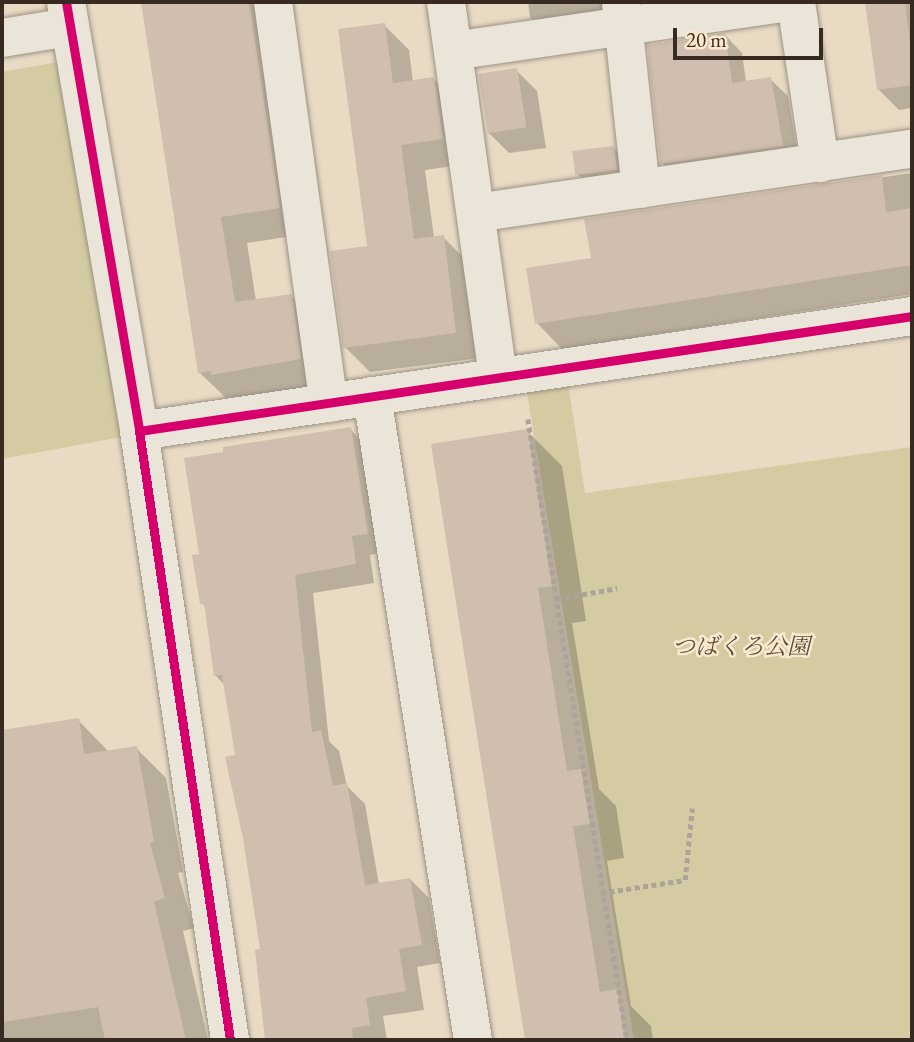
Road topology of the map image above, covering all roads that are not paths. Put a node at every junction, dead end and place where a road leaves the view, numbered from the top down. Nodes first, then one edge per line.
1 (273, 2) edge
2 (446, 2) edge
3 (789, 2) edge
4 (796, 2) edge
5 (622, 14) edge
6 (68, 15) edge
7 (2, 38) edge
8 (453, 51) junction
9 (912, 149) edge
10 (820, 163) junction
11 (642, 189) junction
12 (476, 213) junction
13 (912, 316) edge
14 (509, 376) junction
15 (372, 396) junction
16 (329, 403) junction
17 (139, 431) junction
18 (230, 1040) edge
19 (473, 1040) edge

1 - 16 street
2 - 8 street
3 - 5 street
4 - 10 street
5 - 8 street
5 - 11 street
6 - 7 street
6 - 17 street
8 - 12 street
9 - 10 street
10 - 11 street
11 - 12 street
12 - 14 street
13 - 14 street
14 - 15 street
15 - 16 street
15 - 19 street
16 - 17 street
17 - 18 street

